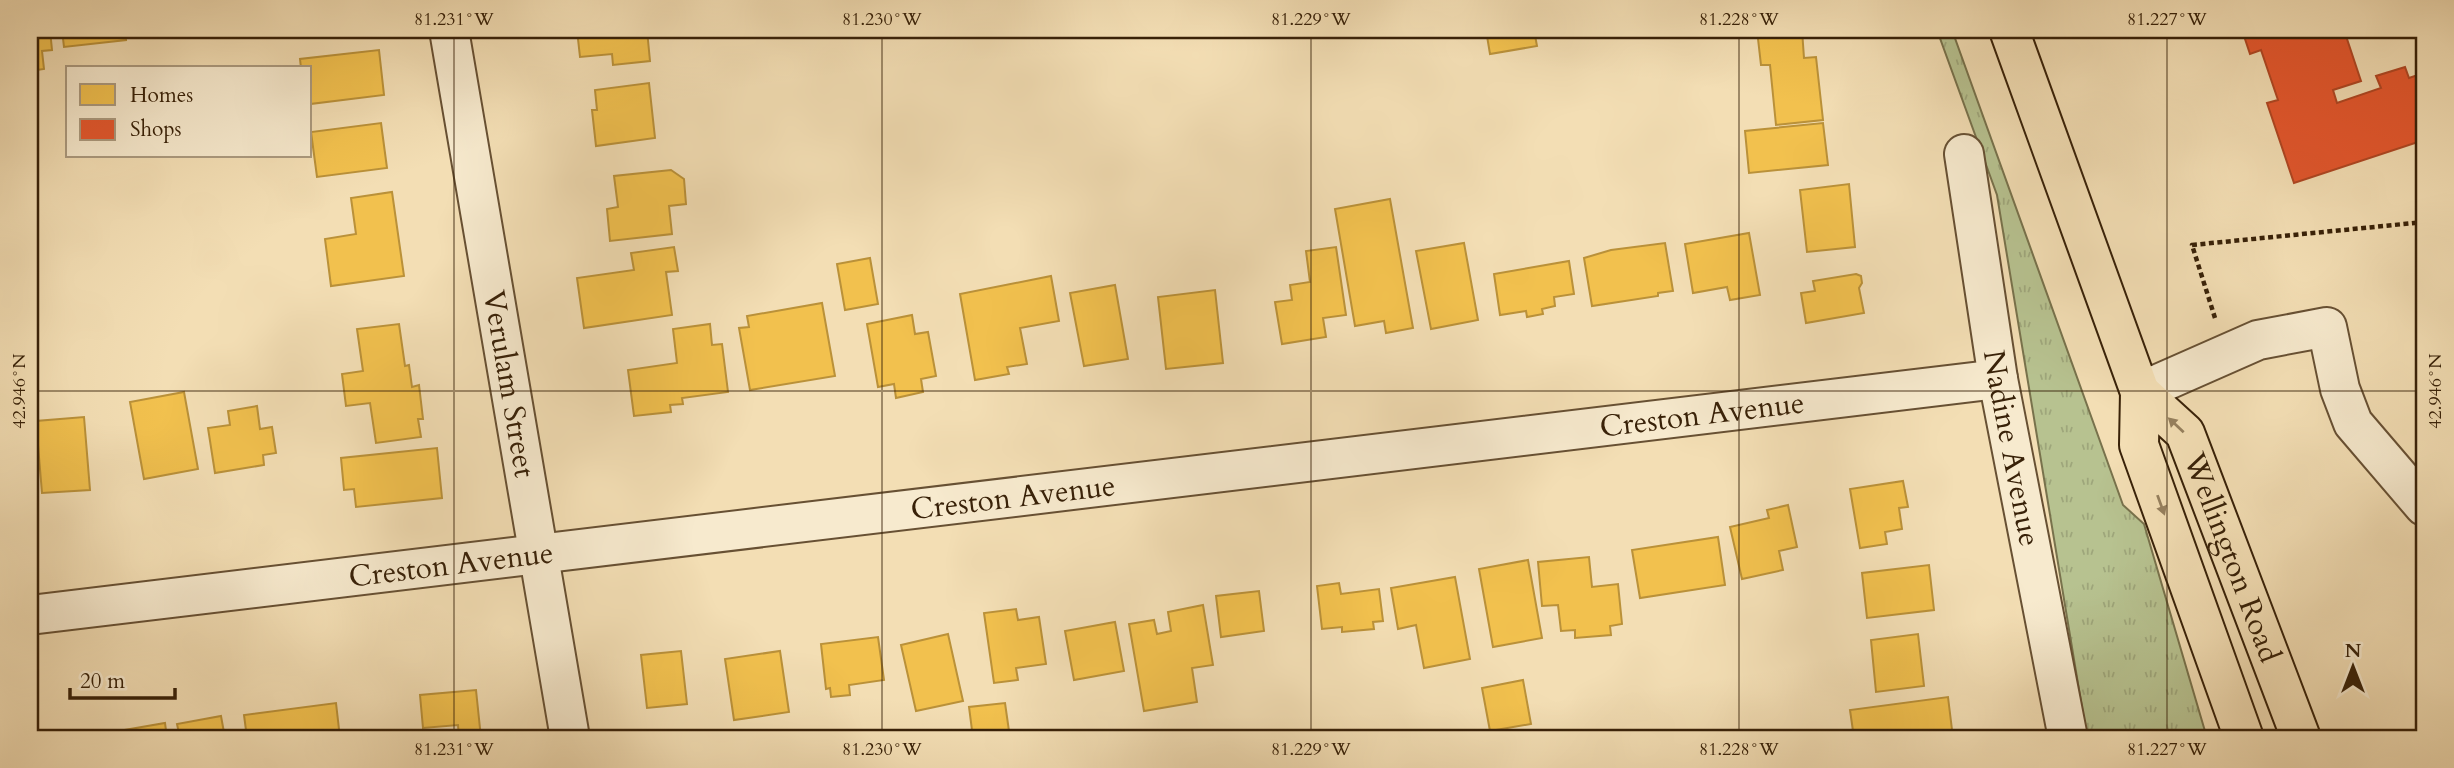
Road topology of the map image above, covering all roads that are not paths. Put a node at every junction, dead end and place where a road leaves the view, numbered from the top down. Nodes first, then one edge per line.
1 (449, 30) edge
2 (2010, 30) edge
3 (1964, 154) dead end
4 (1998, 379) junction
5 (2140, 392) junction
6 (2424, 506) edge
7 (538, 554) junction
8 (30, 615) edge
9 (570, 738) edge
10 (2068, 738) edge
11 (2245, 738) edge
12 (2301, 738) edge

1 - 7 street, Verulam Street
2 - 5 main road, Wellington Road
3 - 4 street, Nadine Avenue
4 - 7 street, Creston Avenue
4 - 10 street, Nadine Avenue
5 - 6 street
5 -> 11 main road, Wellington Road
12 -> 5 main road, Wellington Road
7 - 8 street, Creston Avenue
7 - 9 street, Verulam Street

